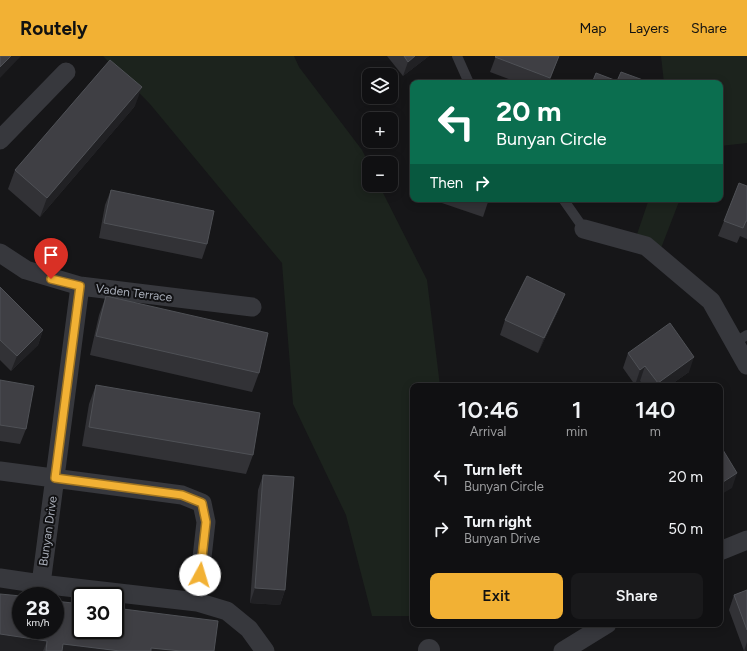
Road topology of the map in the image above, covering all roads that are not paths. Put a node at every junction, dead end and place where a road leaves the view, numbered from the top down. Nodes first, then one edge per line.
1 (457, 56) edge
2 (66, 72) dead end
3 (468, 80) edge
4 (0, 140) edge
5 (565, 202) edge
6 (584, 229) joint
7 (0, 253) edge
8 (80, 286) junction
9 (252, 306) dead end
10 (741, 339) edge
11 (747, 365) edge
12 (0, 471) edge
13 (55, 478) junction
14 (747, 540) edge
15 (723, 550) edge
16 (0, 578) edge
17 (41, 584) junction
18 (197, 602) junction
19 (602, 627) edge
20 (266, 651) edge
21 (563, 651) edge

1 - 3 lane
2 - 4 street
5 - 6 lane
6 - 10 street
7 - 8 street, Vaden Terrace
8 - 9 street, Vaden Terrace
8 - 13 street, Bunyan Drive
10 - 11 street
12 - 13 street
13 - 17 street, Bunyan Drive
13 - 18 street
14 - 15 street
16 - 17 street
17 - 18 street
18 - 20 street
19 - 21 street

